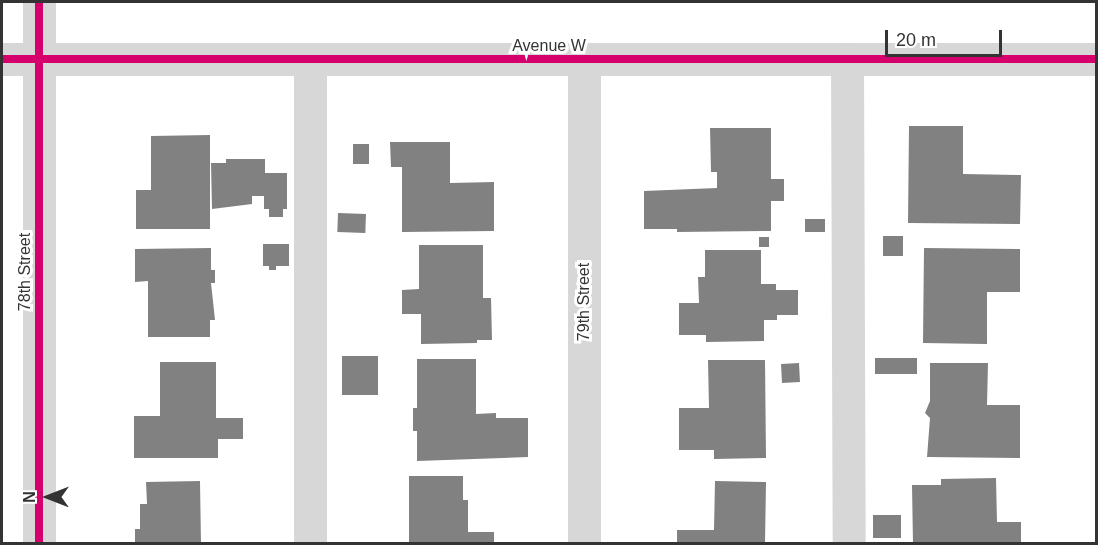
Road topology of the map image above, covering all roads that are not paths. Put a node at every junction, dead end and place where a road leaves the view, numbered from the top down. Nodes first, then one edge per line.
1 (39, 2) edge
2 (1096, 58) edge
3 (2, 59) edge
4 (39, 60) junction
5 (584, 60) junction
6 (847, 60) junction
7 (310, 61) junction
8 (39, 543) edge
9 (310, 543) edge
10 (584, 543) edge
11 (849, 543) edge

1 - 4 street, 78th Street
2 - 6 street, Avenue W
3 - 4 street, Avenue W
4 - 7 street, Avenue W
4 - 8 street, 78th Street
5 - 6 street, Avenue W
5 - 7 street, Avenue W
5 - 10 street, 79th Street
6 - 11 street
7 - 9 street

